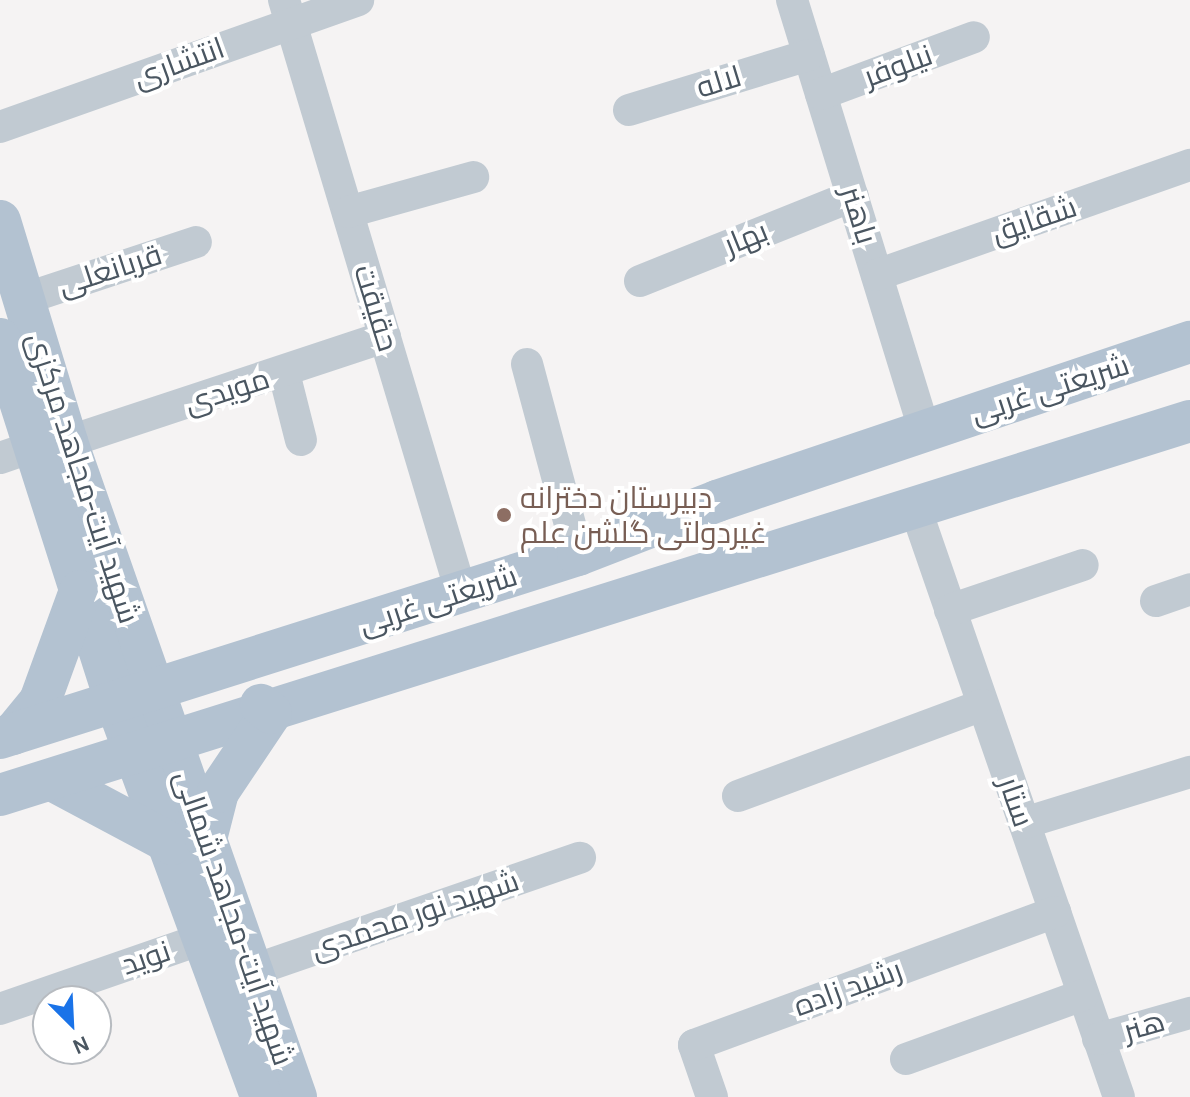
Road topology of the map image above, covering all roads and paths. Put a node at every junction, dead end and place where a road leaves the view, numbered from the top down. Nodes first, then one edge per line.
1 (358, 0) edge
2 (792, 0) edge
3 (288, 12) edge
4 (974, 37) dead end
5 (809, 55) junction
6 (821, 94) junction
7 (629, 110) dead end
8 (0, 127) edge
9 (1190, 165) edge
10 (473, 177) dead end
11 (853, 196) junction
12 (348, 212) junction
13 (0, 221) edge
14 (196, 242) dead end
15 (877, 275) junction
16 (640, 281) dead end
17 (24, 299) junction
18 (385, 337) junction
19 (0, 339) edge
20 (1190, 342) edge
21 (527, 364) dead end
22 (284, 373) junction
23 (1190, 421) edge
24 (924, 430) junction
25 (301, 440) dead end
26 (34, 449) edge
27 (915, 507) junction
28 (578, 555) junction
29 (1083, 565) dead end
30 (1190, 589) edge
31 (80, 591) junction
32 (461, 592) junction
33 (1156, 601) dead end
34 (950, 610) junction
35 (251, 660) junction
36 (135, 696) junction
37 (983, 705) junction
38 (271, 713) junction
39 (6, 736) edge
40 (155, 746) junction
41 (1190, 772) edge
42 (52, 780) junction
43 (0, 795) edge
44 (738, 796) dead end
45 (1024, 823) junction
46 (189, 842) junction
47 (580, 858) dead end
48 (203, 885) junction
49 (1055, 912) junction
50 (202, 939) junction
51 (251, 971) junction
52 (1083, 995) junction
53 (0, 1009) edge
54 (1190, 1013) edge
55 (1098, 1039) junction
56 (906, 1059) dead end
57 (261, 1097) edge
58 (296, 1097) edge
59 (712, 1097) edge
60 (1119, 1097) edge

1 - 3 street, انتشاری
2 - 5 street, باهنر
3 - 8 street, انتشاری
3 - 12 street, حقیقت
4 - 6 street, نیلوفر
5 - 6 street, باهنر
5 - 7 street, لاله
6 - 11 street, باهنر
9 - 15 street, شقایق
10 - 12 street
11 - 15 street, باهنر
11 - 16 street, بهار
12 - 18 street, حقیقت
13 - 17 main road, شهید آیت-مجاهد مرکزی
14 - 17 street, قربانعلی
15 - 24 street, باهنر
17 - 26 main road, شهید آیت-مجاهد مرکزی
18 - 22 street, مویدی
18 - 32 street, حقیقت
19 - 26 main road, شهید آیت-مجاهد مرکزی
20 - 24 main road, شریعتی غربی
21 - 28 street
22 - 25 street
22 - 26 street, مویدی
23 - 27 main road, شریعتی غربی
24 - 28 main road, شریعتی غربی
26 - 31 main road, شهید آیت-مجاهد مرکزی
26 - 36 main road, شهید آیت-مجاهد مرکزی
27 - 34 street, ستار
27 - 38 main road, شریعتی غربی
28 - 32 main road, شریعتی غربی
29 - 34 street
30 - 33 street
31 - 36 main road, شهید آیت-مجاهد مرکزی
31 - 39 main road
32 - 35 main road, شریعتی غربی
34 - 37 street, ستار
35 - 36 main road, شریعتی غربی
35 - 38 main road
36 - 39 main road, شریعتی غربی
36 - 40 main road, شهید آیت-مجاهد شمالی
37 - 44 street
37 - 45 street, ستار
38 - 40 main road, شریعتی غربی
38 - 46 main road
40 - 42 main road, شریعتی غربی
40 - 46 main road, شهید آیت-مجاهد شمالی
41 - 45 street
42 - 43 main road, شریعتی غربی
42 - 46 main road
45 - 49 street, ستار
46 - 48 main road, شهید آیت-مجاهد شمالی
47 - 51 street, شهید نور محمدی
48 - 50 main road, شهید آیت-مجاهد شمالی
48 - 51 main road, شهید آیت-مجاهد شمالی
49 - 52 street, ستار
49 - 59 street, رشید زاده
50 - 53 street, نوید
50 - 57 main road, شهید آیت-مجاهد شمالی
51 - 58 main road, شهید آیت-مجاهد شمالی
52 - 55 street, ستار
52 - 56 street
54 - 55 street, هنر
55 - 60 street, ستار

